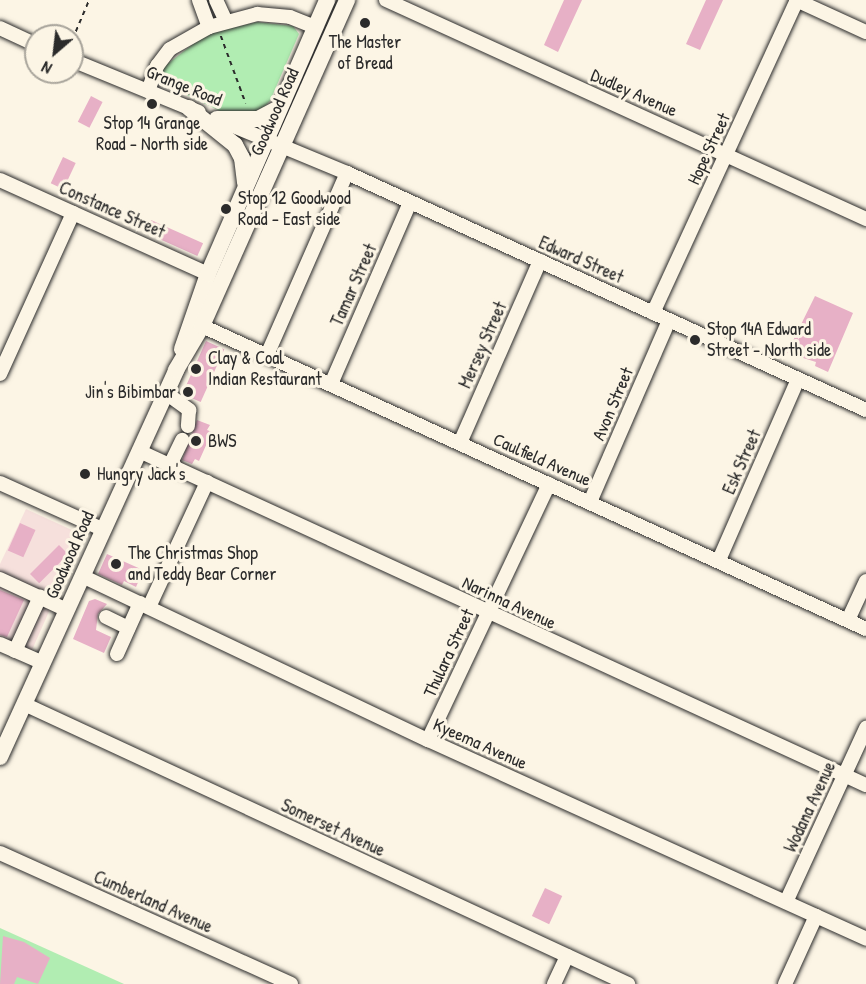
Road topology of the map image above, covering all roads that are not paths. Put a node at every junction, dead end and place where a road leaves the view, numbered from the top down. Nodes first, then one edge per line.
1 (199, 0) edge
2 (216, 0) edge
3 (327, 0) edge
4 (347, 0) edge
5 (386, 0) edge
6 (797, 0) edge
7 (218, 27) junction
8 (315, 27) junction
9 (0, 28) edge
10 (866, 32) edge
11 (24, 39) edge
12 (84, 64) edge
13 (150, 85) junction
14 (189, 108) junction
15 (279, 108) junction
16 (219, 114) junction
17 (274, 142) junction
18 (726, 155) junction
19 (347, 173) junction
20 (0, 180) edge
21 (246, 186) junction
22 (410, 202) junction
23 (73, 213) junction
24 (866, 219) edge
25 (540, 261) junction
26 (208, 274) junction
27 (653, 313) junction
28 (669, 320) junction
29 (202, 326) junction
30 (267, 355) junction
31 (176, 370) junction
32 (0, 374) edge
33 (798, 379) junction
34 (331, 384) junction
35 (166, 393) junction
36 (866, 410) edge
37 (188, 426) dead end
38 (182, 440) dead end
39 (460, 443) junction
40 (139, 451) junction
41 (170, 465) junction
42 (207, 482) junction
43 (0, 483) edge
44 (549, 484) junction
45 (590, 502) junction
46 (104, 530) junction
47 (719, 560) junction
48 (82, 576) junction
49 (0, 579) edge
50 (866, 581) edge
51 (40, 597) junction
52 (144, 605) junction
53 (67, 610) junction
54 (487, 613) junction
55 (106, 617) dead end
56 (848, 620) junction
57 (129, 628) junction
58 (866, 628) edge
59 (0, 644) edge
60 (15, 651) junction
61 (117, 654) dead end
62 (43, 663) junction
63 (24, 704) junction
64 (866, 728) edge
65 (5, 733) edge
66 (428, 740) junction
67 (0, 757) edge
68 (844, 775) junction
69 (866, 785) edge
70 (0, 853) edge
71 (786, 902) junction
72 (816, 916) junction
73 (866, 939) edge
74 (567, 956) junction
75 (291, 984) edge
76 (554, 984) edge
77 (628, 984) edge
78 (785, 984) edge

1 - 7 street
2 - 7 street
3 - 8 main road, Goodwood Road
4 - 17 main road, Goodwood Road
5 - 18 street, Dudley Avenue
6 - 10 street
6 - 18 street, Hope Street
7 - 8 street
7 - 13 street
8 - 15 main road, Goodwood Road
9 - 11 street
12 - 13 street, Grange Road
13 - 14 street, Grange Road
14 - 16 street, Grange Road
14 - 21 main road
15 - 16 main road
15 - 17 main road, Goodwood Road
16 - 17 street, Grange Road
17 - 19 street, Edward Street
17 - 21 main road, Goodwood Road
17 - 29 main road, Goodwood Road
18 - 24 street, Dudley Avenue
18 - 27 street, Hope Street
19 - 22 street, Edward Street
19 - 30 street
20 - 23 street, Constance Street
21 - 26 main road, Goodwood Road
22 - 25 street, Edward Street
22 - 34 street, Tamar Street
23 - 26 street, Constance Street
23 - 32 street
25 - 27 street, Edward Street
25 - 39 street, Mersey Street
26 - 31 main road, Goodwood Road
27 - 28 street, Edward Street
28 - 33 street, Edward Street
28 - 45 street, Avon Street
29 - 30 street, Caulfield Avenue
29 - 31 main road, Goodwood Road
30 - 34 street, Caulfield Avenue
31 - 35 main road, Goodwood Road
33 - 36 street, Edward Street
33 - 47 street, Esk Street
34 - 39 street, Caulfield Avenue
35 - 37 street
35 - 40 main road, Goodwood Road
38 - 41 street
39 - 44 street, Caulfield Avenue
40 - 41 street, Narinna Avenue
40 - 46 main road, Goodwood Road
41 - 42 street, Narinna Avenue
42 - 52 street
42 - 54 street, Narinna Avenue
43 - 46 street
44 - 45 street, Caulfield Avenue
44 - 54 street, Thulara Street
45 - 47 street, Caulfield Avenue
46 - 48 main road, Goodwood Road
47 - 56 street, Caulfield Avenue
48 - 52 street, Kyeema Avenue
48 - 53 main road, Goodwood Road
49 - 51 street
50 - 56 street
51 - 53 street
51 - 60 street
52 - 57 street
52 - 66 street, Kyeema Avenue
53 - 62 main road, Goodwood Road
54 - 66 street, Thulara Street
54 - 68 street, Narinna Avenue
55 - 57 street
56 - 58 street, Caulfield Avenue
57 - 61 street
59 - 60 street
60 - 62 street
62 - 63 main road, Goodwood Road
63 - 65 main road, Goodwood Road
63 - 74 street, Somerset Avenue
64 - 68 street, Wodana Avenue
65 - 67 main road, Goodwood Road
66 - 71 street, Kyeema Avenue
68 - 69 street, Narinna Avenue
68 - 71 street, Wodana Avenue
70 - 75 street, Cumberland Avenue
71 - 72 street, Kyeema Avenue
72 - 73 street, Kyeema Avenue
72 - 78 street
74 - 76 street
74 - 77 street, Somerset Avenue

